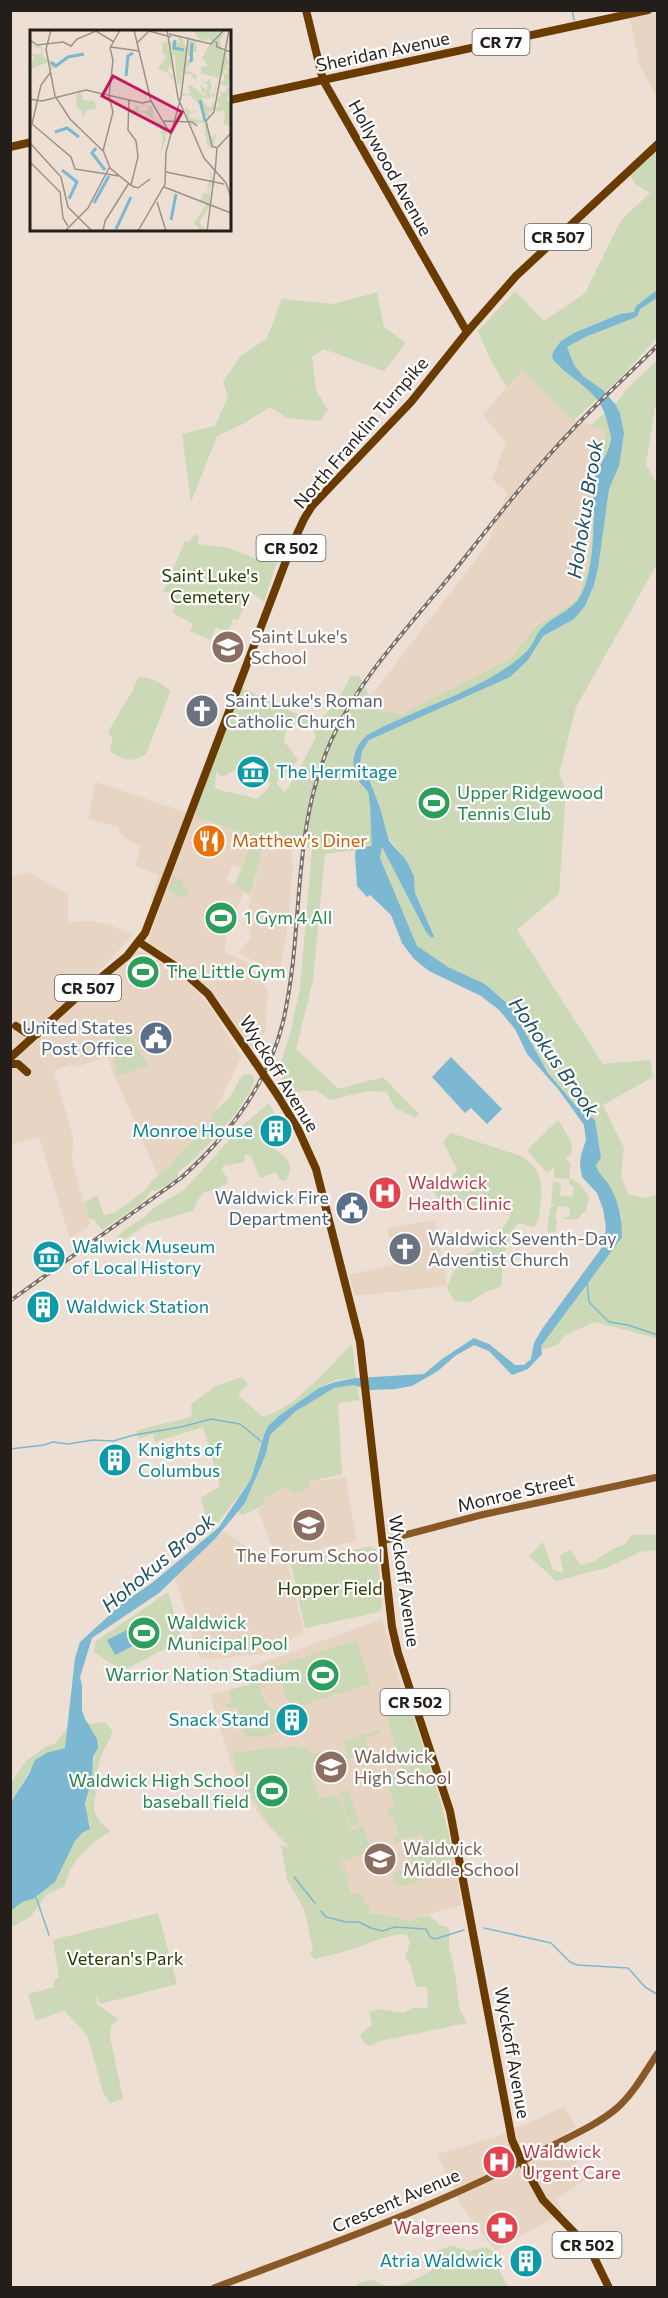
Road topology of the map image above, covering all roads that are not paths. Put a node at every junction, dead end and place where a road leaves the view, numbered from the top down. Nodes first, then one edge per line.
1 (306, 10) edge
2 (648, 10) edge
3 (323, 80) junction
4 (231, 100) edge
5 (30, 142) edge
6 (657, 144) edge
7 (10, 147) edge
8 (467, 332) junction
9 (139, 942) junction
10 (16, 1026) dead end
11 (37, 1034) junction
12 (10, 1058) edge
13 (10, 1064) edge
14 (27, 1072) dead end
15 (657, 1477) edge
16 (382, 1541) junction
17 (657, 2053) edge
18 (522, 2162) junction
19 (214, 2288) edge
20 (609, 2288) edge

1 - 3 main road, Hollywood Avenue
2 - 3 main road, Sheridan Avenue / CR 77
3 - 4 main road, Sheridan Avenue / CR 77
3 - 8 main road, Hollywood Avenue
5 - 7 main road
6 - 8 main road, North Franklin Turnpike / CR 507
8 - 9 main road, North Franklin Turnpike / CR 502
9 - 11 main road, CR 507
9 - 16 main road, Wyckoff Avenue / CR 502, bridge
10 - 11 main road
11 - 12 main road, CR 507
13 - 14 main road
15 - 16 main road, Monroe Street
16 - 18 main road, Wyckoff Avenue / CR 502
17 - 18 main road, Crescent Avenue
18 - 19 main road, Crescent Avenue
18 - 20 main road, Wyckoff Avenue / CR 502

